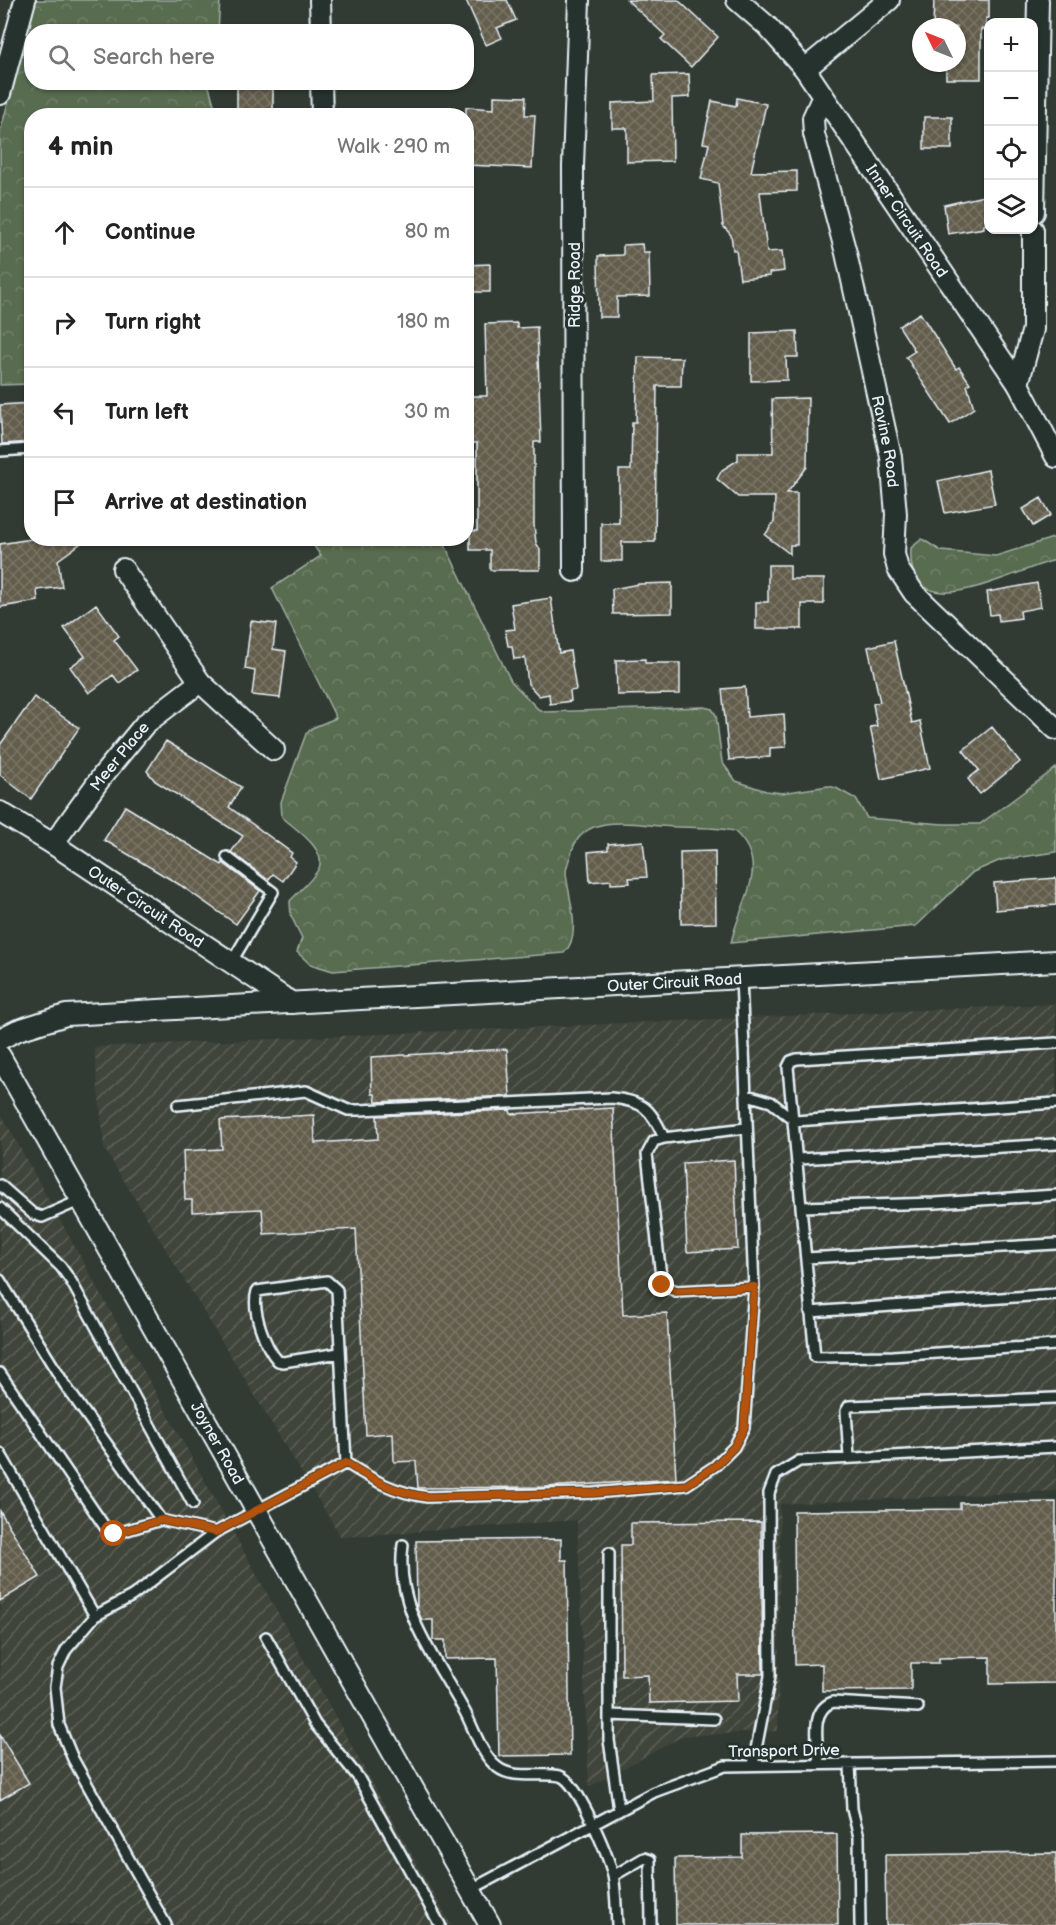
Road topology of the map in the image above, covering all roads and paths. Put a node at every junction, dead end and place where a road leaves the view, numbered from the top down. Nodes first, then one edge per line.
1 (25, 0) edge
2 (320, 0) edge
3 (579, 0) edge
4 (737, 0) edge
5 (889, 0) edge
6 (1038, 0) edge
7 (321, 24) edge
8 (805, 69) junction
9 (1, 86) edge
10 (321, 90) edge
11 (823, 96) junction
12 (322, 108) edge
13 (1035, 180) edge
14 (1033, 234) edge
15 (1018, 384) junction
16 (1048, 429) edge
17 (24, 450) edge
18 (0, 451) edge
19 (1056, 457) edge
20 (123, 569) dead end
21 (574, 571) dead end
22 (200, 682) junction
23 (1056, 729) edge
24 (274, 750) dead end
25 (0, 812) edge
26 (53, 844) junction
27 (226, 857) dead end
28 (1056, 961) edge
29 (231, 963) junction
30 (741, 978) junction
31 (292, 1003) junction
32 (0, 1039) edge
33 (1056, 1043) edge
34 (0, 1056) edge
35 (747, 1095) junction
36 (1056, 1103) edge
37 (178, 1105) dead end
38 (795, 1121) junction
39 (746, 1128) junction
40 (664, 1138) junction
41 (1056, 1144) edge
42 (798, 1159) junction
43 (0, 1185) edge
44 (1056, 1195) edge
45 (81, 1200) junction
46 (802, 1207) junction
47 (0, 1208) edge
48 (1056, 1244) edge
49 (806, 1258) junction
50 (0, 1280) edge
51 (754, 1287) junction
52 (1056, 1294) edge
53 (810, 1312) junction
54 (1056, 1346) edge
55 (339, 1353) junction
56 (0, 1373) edge
57 (1056, 1398) edge
58 (1056, 1448) edge
59 (0, 1453) edge
60 (849, 1457) junction
61 (346, 1463) junction
62 (193, 1504) dead end
63 (255, 1512) junction
64 (161, 1520) junction
65 (216, 1532) junction
66 (403, 1545) dead end
67 (609, 1554) dead end
68 (95, 1616) junction
69 (266, 1637) dead end
70 (918, 1707) dead end
71 (609, 1715) junction
72 (714, 1719) dead end
73 (1056, 1761) edge
74 (819, 1764) junction
75 (850, 1764) junction
76 (753, 1765) junction
77 (619, 1810) junction
78 (592, 1825) junction
79 (613, 1876) junction
80 (470, 1890) junction
81 (166, 1925) edge
82 (440, 1925) edge
83 (490, 1925) edge
84 (617, 1925) edge
85 (651, 1925) edge
86 (860, 1925) edge

1 - 9 street
2 - 7 street
3 - 21 street, Ridge Road
4 - 8 street, Inner Circuit Road
5 - 8 street
6 - 13 street
8 - 11 street, Inner Circuit Road
10 - 12 street
11 - 15 street, Inner Circuit Road
11 - 23 street, Ravine Road
14 - 15 street
15 - 16 street, Inner Circuit Road
16 - 19 street, Inner Circuit Road
17 - 18 lane
20 - 22 street
22 - 24 street
22 - 26 street, Meer Place
25 - 26 street, Outer Circuit Road
26 - 29 street, Outer Circuit Road
27 - 29 lane
28 - 30 street, Outer Circuit Road
29 - 31 street, Outer Circuit Road
30 - 31 street, Outer Circuit Road
30 - 35 lane
31 - 32 street, Outer Circuit Road
33 - 38 lane
34 - 45 street, Joyner Road
35 - 38 lane
35 - 39 lane
36 - 38 lane
37 - 40 lane
38 - 42 lane
39 - 40 lane
39 - 51 lane
40 - 51 lane
41 - 42 lane
42 - 46 lane
43 - 45 lane
44 - 46 lane
45 - 63 street, Joyner Road
46 - 49 lane
47 - 62 lane
48 - 49 lane
49 - 53 lane
50 - 64 lane
51 - 61 lane
52 - 53 lane
53 - 54 lane
55 - 55 lane
55 - 61 lane
56 - 64 lane
57 - 60 lane
58 - 60 lane
59 - 68 lane
60 - 76 lane
61 - 63 lane
63 - 65 lane
63 - 80 street, Joyner Road
64 - 65 lane
65 - 68 lane
66 - 78 lane
67 - 71 lane
68 - 81 lane
69 - 82 lane
70 - 74 lane
71 - 72 lane
71 - 77 lane
73 - 75 lane, Transport Drive
74 - 75 lane, Transport Drive
74 - 76 lane, Transport Drive
75 - 86 lane
76 - 77 lane, Transport Drive
77 - 78 lane, Transport Drive
78 - 79 lane
78 - 80 lane, Transport Drive
79 - 84 lane
79 - 85 lane
80 - 83 street, Joyner Road

